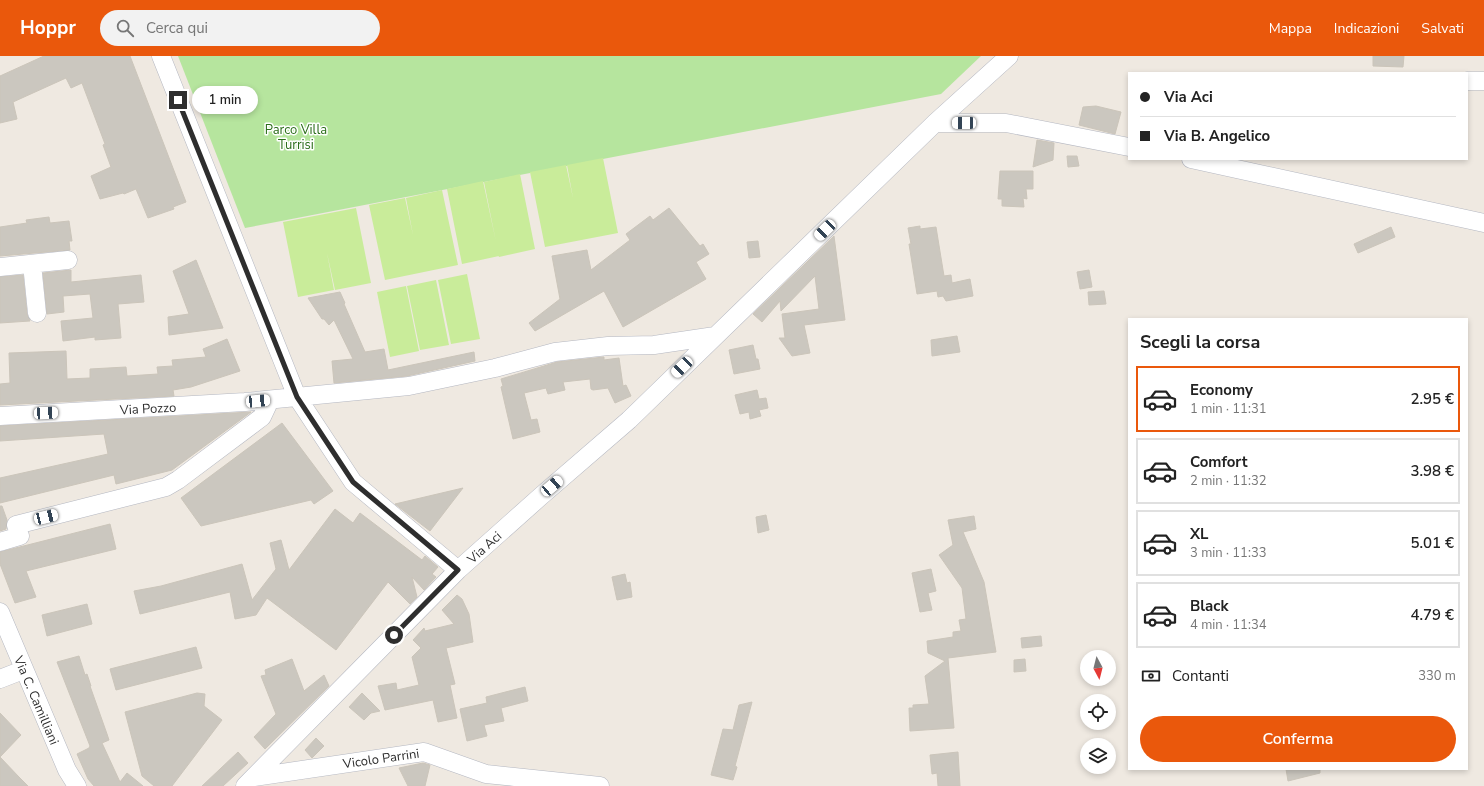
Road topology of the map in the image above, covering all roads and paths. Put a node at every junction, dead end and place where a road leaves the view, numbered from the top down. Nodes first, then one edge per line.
1 (161, 56) edge
2 (1010, 56) edge
3 (1468, 81) edge
4 (1484, 82) edge
5 (935, 124) junction
6 (1128, 147) edge
7 (1196, 160) edge
8 (1484, 223) edge
9 (68, 260) dead end
10 (32, 264) junction
11 (0, 267) edge
12 (37, 312) dead end
13 (715, 336) junction
14 (297, 397) junction
15 (270, 400) junction
16 (0, 416) edge
17 (0, 542) edge
18 (458, 570) junction
19 (0, 612) edge
20 (24, 670) junction
21 (0, 679) edge
22 (250, 781) edge
23 (77, 786) edge
24 (600, 786) edge

1 - 14 street
2 - 5 street, Via Aci
3 - 4 street
5 - 6 street
5 - 13 street, Via Aci
7 - 8 street
9 - 10 street
10 - 11 street
10 - 12 street
13 - 14 street, Via Pozzo
13 - 18 street, Via Aci
14 - 15 street, Via Pozzo
14 - 18 street
15 - 16 street, Via Pozzo
15 - 17 street
18 - 22 street, Via Aci
19 - 20 street, Via C. Camilliani
20 - 21 street
20 - 23 street, Via C. Camilliani
22 - 24 street, Vicolo Parrini

